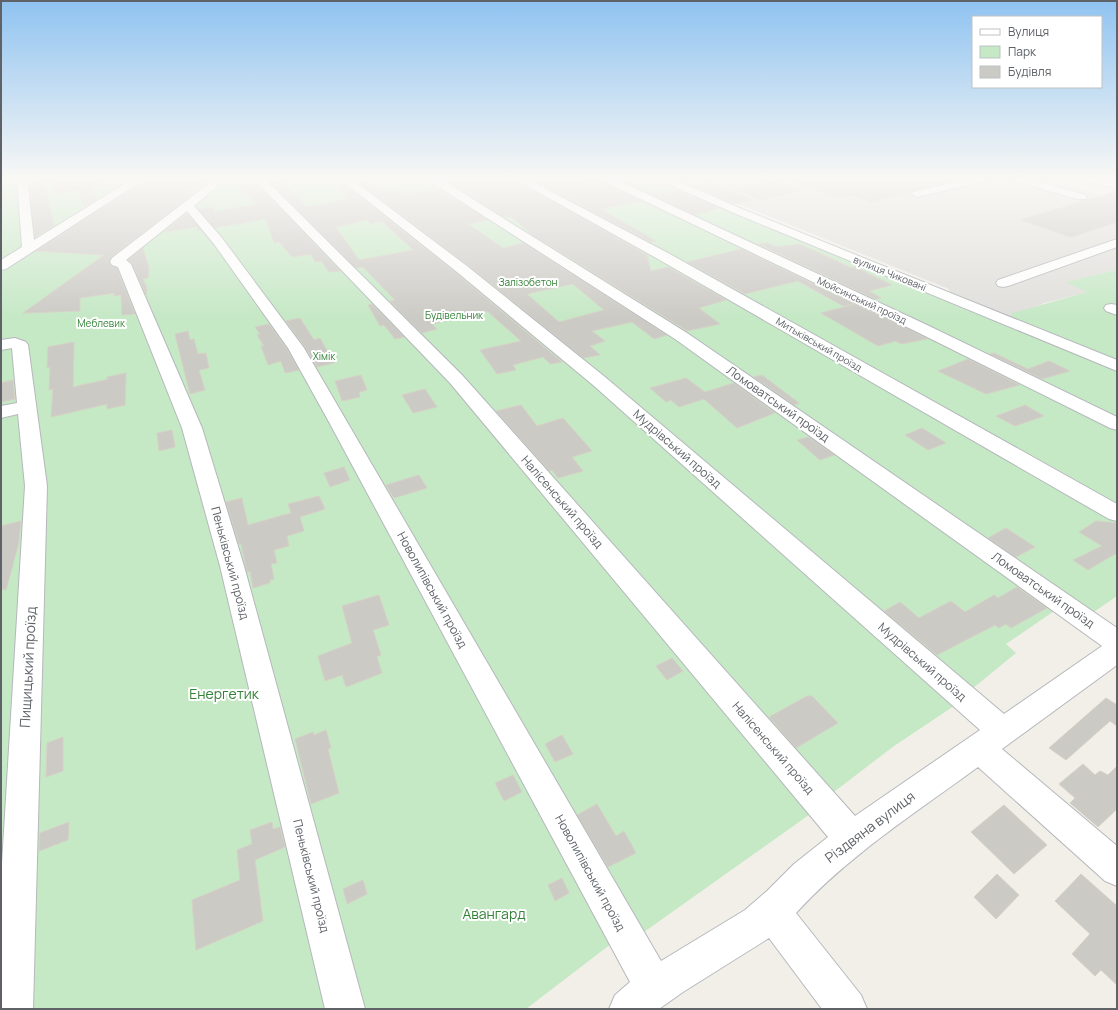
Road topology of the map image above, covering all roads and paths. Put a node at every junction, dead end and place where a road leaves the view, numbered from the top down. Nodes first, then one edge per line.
1 (27, 225) edge
2 (66, 225) edge
3 (162, 225) edge
4 (205, 225) edge
5 (304, 225) edge
6 (406, 225) edge
7 (506, 225) edge
8 (606, 225) edge
9 (704, 225) edge
10 (772, 225) edge
11 (1117, 243) edge
12 (29, 248) junction
13 (1, 266) edge
14 (1003, 283) dead end
15 (1, 345) edge
16 (1117, 366) edge
17 (28, 406) junction
18 (1, 412) edge
19 (1117, 424) edge
20 (1117, 514) edge
21 (1117, 642) edge
22 (1117, 650) edge
23 (990, 740) junction
24 (852, 839) junction
25 (1117, 869) edge
26 (772, 912) junction
27 (654, 989) junction
28 (14, 1009) edge
29 (345, 1009) edge
30 (629, 1009) edge
31 (847, 1009) edge

1 - 12 street
2 - 12 street
3 - 29 street, Пеньківський проїзд
4 - 27 street, Новолипівський проїзд
5 - 24 street, Налісенський проїзд
6 - 23 street, Мудрівський проїзд
7 - 21 street, Ломоватський проїзд
8 - 20 street, Митьківський проїзд
9 - 19 street, Мойсинський проїзд
10 - 16 street, вулиця Чиковані
11 - 14 street
12 - 13 street
15 - 17 street, Пищицький проїзд
17 - 18 street
17 - 28 street, Пищицький проїзд
22 - 23 street, Різдвяна вулиця
23 - 24 street, Різдвяна вулиця
23 - 25 street, Мудрівський проїзд
24 - 26 street, Різдвяна вулиця
26 - 27 street, Різдвяна вулиця
26 - 31 street
27 - 30 street, Різдвяна вулиця

